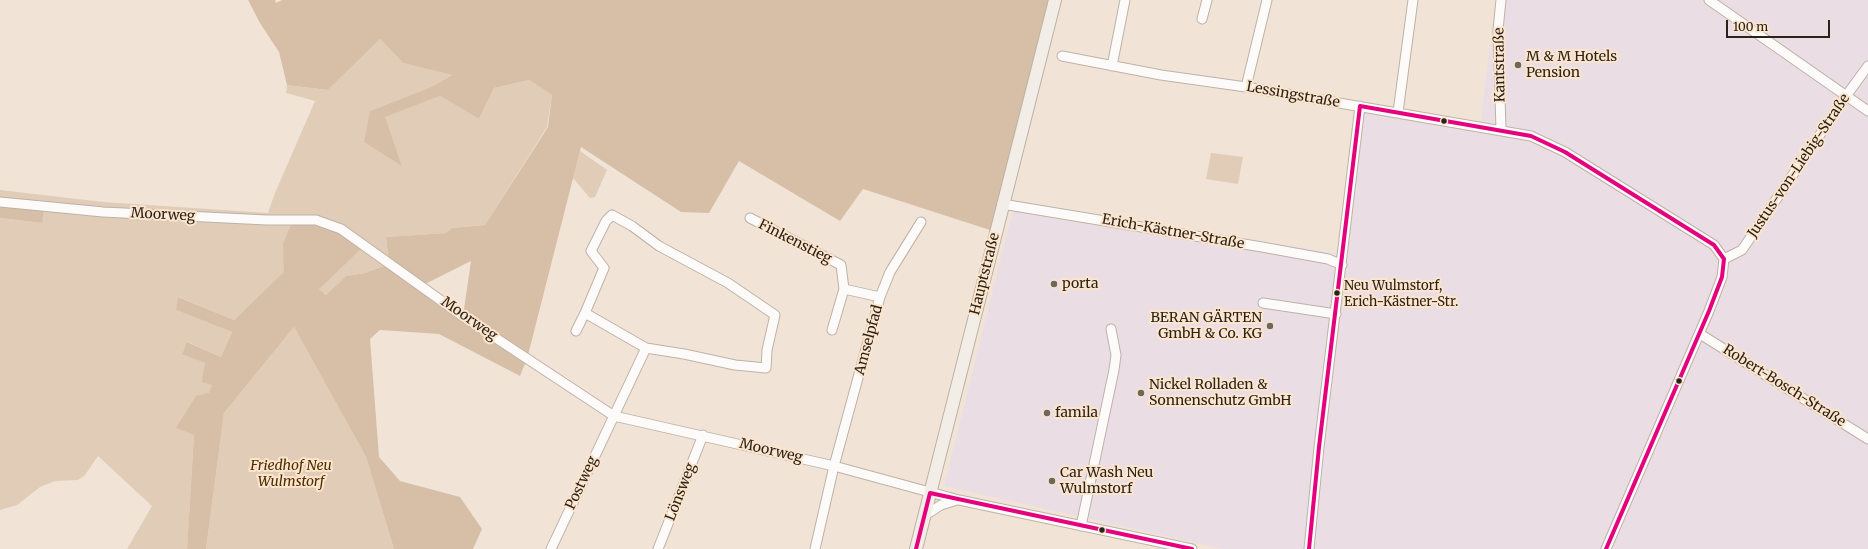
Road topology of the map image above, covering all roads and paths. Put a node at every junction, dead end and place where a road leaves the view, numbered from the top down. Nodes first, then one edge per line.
1 (1055, 0) edge
2 (1125, 0) edge
3 (1207, 0) edge
4 (1267, 0) edge
5 (1413, 0) edge
6 (1501, 0) edge
7 (1708, 0) edge
8 (1202, 19) dead end
9 (1062, 56) dead end
10 (1112, 66) junction
11 (1868, 66) edge
12 (1246, 87) junction
13 (1846, 96) junction
14 (1360, 106) junction
15 (1868, 111) edge
16 (1398, 112) junction
17 (1502, 130) junction
18 (0, 202) edge
19 (1002, 204) junction
20 (750, 218) dead end
21 (921, 222) dead end
22 (1724, 259) junction
23 (1342, 264) junction
24 (844, 289) junction
25 (880, 297) junction
26 (1263, 303) dead end
27 (585, 313) junction
28 (1336, 314) junction
29 (1111, 329) dead end
30 (832, 330) dead end
31 (576, 331) dead end
32 (1700, 334) junction
33 (646, 348) junction
34 (766, 368) junction
35 (775, 369) dead end
36 (614, 416) junction
37 (703, 435) junction
38 (1868, 439) edge
39 (834, 466) junction
40 (930, 493) junction
41 (958, 500) junction
42 (924, 516) junction
43 (1081, 526) junction
44 (1157, 546) edge
45 (551, 549) edge
46 (658, 549) edge
47 (815, 549) edge
48 (916, 549) edge
49 (1192, 549) edge
50 (1309, 549) edge
51 (1606, 549) edge

1 - 19 main road, Hauptstraße
2 - 10 street
3 - 8 street
4 - 12 street
5 - 16 street
6 - 17 street, Kantstraße
7 - 13 street
9 - 10 street, Lessingstraße
10 - 12 street, Lessingstraße
11 - 13 street, Justus-von-Liebig-Straße
12 - 14 street, Lessingstraße
13 - 15 street
13 - 22 street, Justus-von-Liebig-Straße
14 - 16 street, Lessingstraße
14 - 23 street
16 - 17 street, Lessingstraße
17 - 22 street, Lessingstraße
18 - 36 street, Moorweg
19 - 23 street, Erich-Kästner-Straße
19 - 40 main road, Hauptstraße
20 - 24 street, Finkenstieg
21 - 25 street, Amselpfad
22 - 32 street
23 - 28 street
24 - 25 street
24 - 30 street, Finkenstieg
25 - 39 street, Amselpfad
26 - 28 street
27 - 31 street
27 - 33 street
27 - 34 street
28 - 50 street
29 - 43 street
32 - 38 street, Robert-Bosch-Straße
32 - 51 street
33 - 34 street
33 - 36 street, Postweg
34 - 35 street
36 - 37 street, Moorweg
36 - 45 street, Postweg
37 - 39 street, Moorweg
37 - 46 street, Lönsweg
39 - 40 street, Moorweg
39 - 47 street, Amselpfad
40 - 41 street, Moorweg
40 - 42 main road, Hauptstraße
41 - 42 street
41 - 43 street, Moorweg
42 - 48 main road, Hauptstraße
43 - 44 street, Moorweg
44 - 49 street, Moorweg

